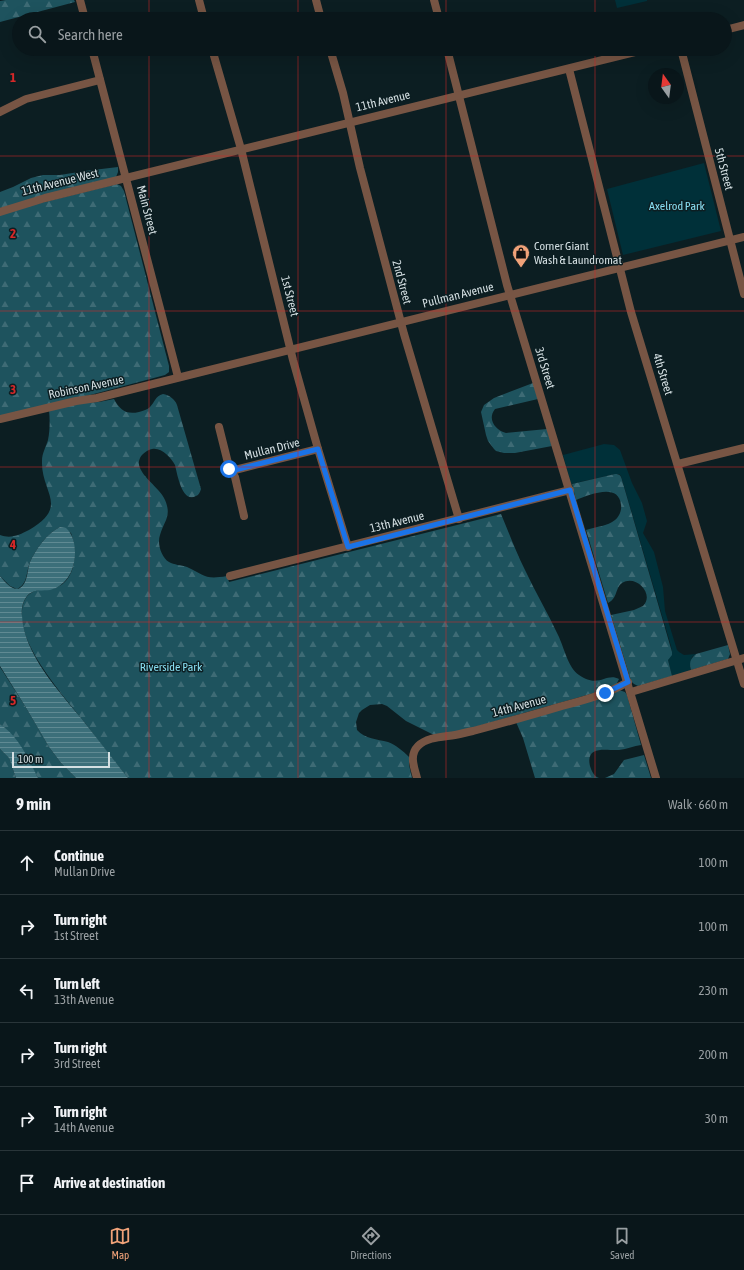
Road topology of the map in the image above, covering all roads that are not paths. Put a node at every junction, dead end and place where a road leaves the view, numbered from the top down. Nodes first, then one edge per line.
1 (80, 0) edge
2 (199, 0) edge
3 (316, 0) edge
4 (434, 0) edge
5 (83, 12) edge
6 (202, 12) edge
7 (319, 12) edge
8 (437, 12) edge
9 (744, 25) edge
10 (732, 28) edge
11 (94, 56) edge
12 (214, 56) edge
13 (332, 56) edge
14 (449, 56) edge
15 (620, 56) edge
16 (683, 56) edge
17 (569, 69) junction
18 (100, 80) junction
19 (458, 95) junction
20 (0, 112) edge
21 (350, 122) junction
22 (242, 149) junction
23 (126, 178) junction
24 (0, 212) edge
25 (744, 237) edge
26 (730, 240) junction
27 (620, 267) junction
28 (510, 294) junction
29 (744, 294) edge
30 (400, 322) junction
31 (290, 349) junction
32 (178, 377) junction
33 (0, 419) edge
34 (219, 427) dead end
35 (744, 448) edge
36 (318, 449) junction
37 (678, 464) junction
38 (231, 471) junction
39 (570, 490) junction
40 (244, 516) dead end
41 (459, 519) junction
42 (348, 547) junction
43 (230, 576) dead end
44 (741, 658) edge
45 (628, 682) junction
46 (744, 684) edge
47 (631, 692) junction
48 (417, 778) edge
49 (656, 778) edge

1 - 5 street
2 - 6 street
3 - 7 street
4 - 8 street
9 - 10 street
11 - 18 street, Main Street
12 - 22 street, 1st Street
13 - 21 street, 2nd Street
14 - 19 street, 3rd Street
15 - 17 street, 11th Avenue
16 - 26 street, 5th Street
17 - 19 street, 11th Avenue
17 - 27 street, 4th Street
18 - 20 street
18 - 23 street, Main Street
19 - 21 street, 11th Avenue
19 - 28 street, 3rd Street
21 - 22 street, 11th Avenue
21 - 30 street, 2nd Street
22 - 23 street, 11th Avenue
22 - 31 street, 1st Street
23 - 24 street, 11th Avenue West
23 - 32 street, Main Street
25 - 26 street, Pullman Avenue
26 - 27 street, Pullman Avenue
26 - 29 street, 5th Street
27 - 28 street, Pullman Avenue
27 - 37 street, 4th Street
28 - 30 street, Pullman Avenue
28 - 39 street, 3rd Street
30 - 31 street, Pullman Avenue
30 - 41 street, 2nd Street
31 - 32 street, Pullman Avenue
31 - 36 street, 1st Street
32 - 33 street, Robinson Avenue
34 - 38 street
35 - 37 street
36 - 38 street, Mullan Drive
36 - 42 street, 1st Street
37 - 44 street, 4th Street
38 - 40 street
39 - 41 street, 13th Avenue
39 - 45 street, 3rd Street
41 - 42 street, 13th Avenue
42 - 43 street, 13th Avenue
44 - 46 street, 4th Street
44 - 47 street
45 - 47 street, 3rd Street
45 - 48 street, 14th Avenue
47 - 49 street, 3rd Street

